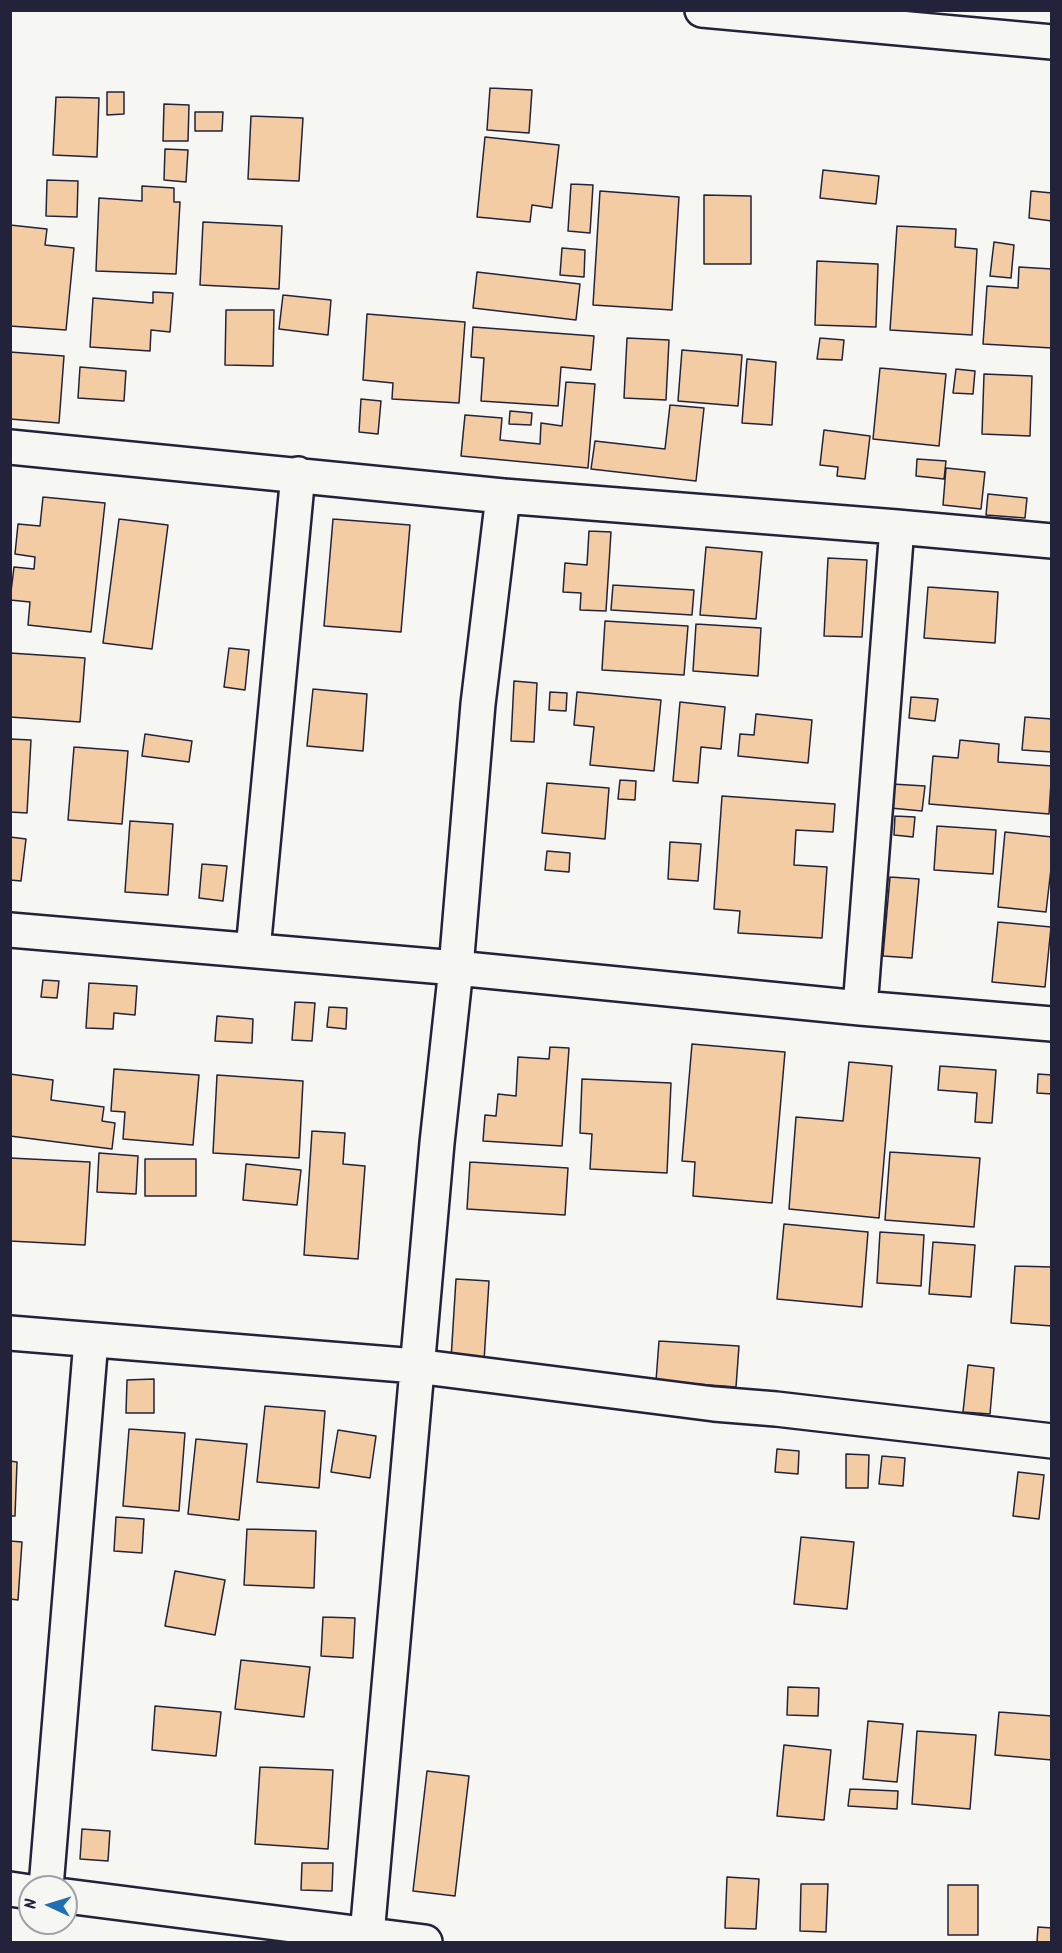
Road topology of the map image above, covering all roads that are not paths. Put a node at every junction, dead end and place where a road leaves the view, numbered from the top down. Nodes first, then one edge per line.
1 (702, 10) edge
2 (1052, 42) edge
3 (10, 447) edge
4 (298, 474) junction
5 (503, 496) junction
6 (897, 526) junction
7 (1052, 541) edge
8 (10, 930) edge
9 (253, 950) junction
10 (456, 968) junction
11 (860, 1008) junction
12 (1052, 1024) edge
13 (10, 1333) edge
14 (91, 1340) junction
15 (416, 1366) junction
16 (1052, 1441) edge
17 (47, 1875) edge
18 (78, 1898) edge
19 (367, 1935) junction
20 (425, 1942) edge

1 - 2 street
3 - 4 street
4 - 5 street
4 - 9 street
5 - 6 street
5 - 10 street
6 - 7 street
6 - 11 street
8 - 9 street
9 - 10 street
10 - 11 street
10 - 15 street
11 - 12 street
13 - 14 street
14 - 15 street
14 - 17 street
15 - 16 street
15 - 19 street
18 - 19 street
19 - 20 street

